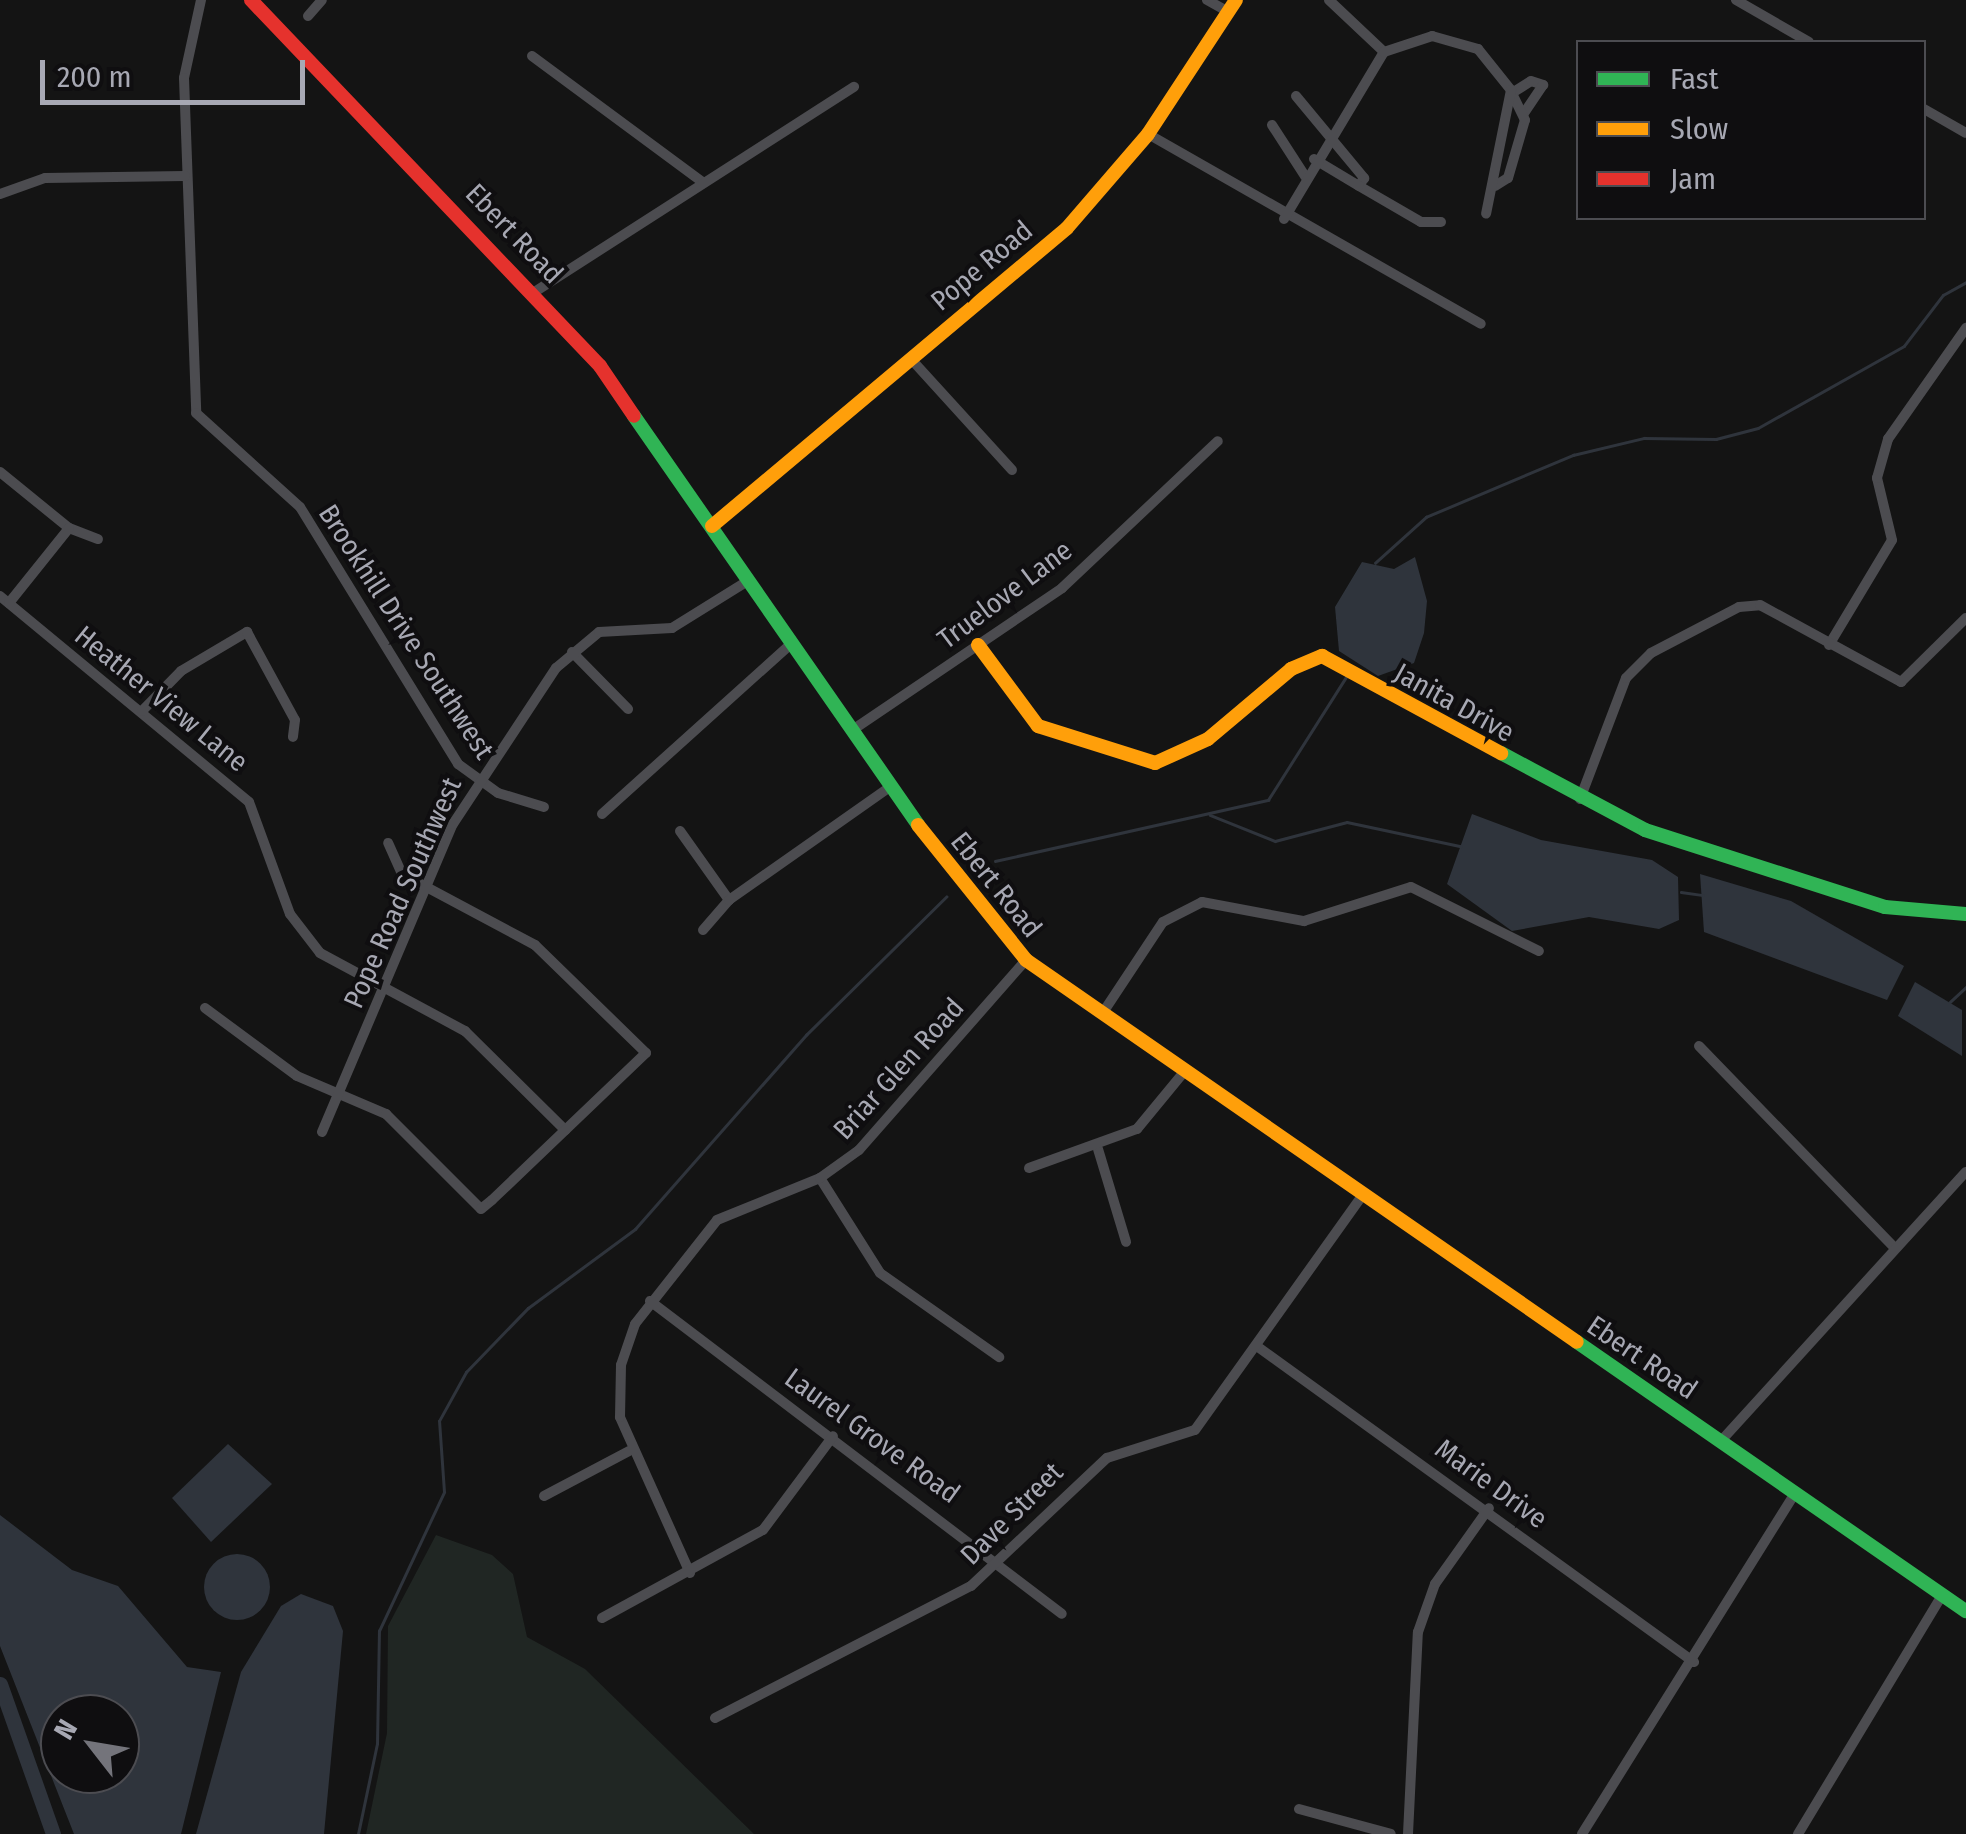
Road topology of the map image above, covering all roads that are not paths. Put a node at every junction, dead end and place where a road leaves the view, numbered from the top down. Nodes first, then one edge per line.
1 (201, 0) edge
2 (251, 0) edge
3 (322, 0) edge
4 (1207, 0) edge
5 (1329, 0) edge
6 (1736, 0) edge
7 (1232, 6) edge
8 (308, 16) dead end
9 (1806, 40) edge
10 (1384, 52) junction
11 (532, 56) dead end
12 (854, 87) dead end
13 (1512, 94) junction
14 (1296, 96) dead end
15 (1926, 110) edge
16 (1524, 113) junction
17 (1272, 125) dead end
18 (1328, 133) junction
19 (1148, 134) junction
20 (1966, 134) edge
21 (1314, 159) junction
22 (185, 176) junction
23 (1305, 176) junction
24 (702, 182) junction
25 (1358, 186) junction
26 (1495, 186) junction
27 (0, 194) edge
28 (1486, 214) dead end
29 (1284, 218) junction
30 (1441, 222) dead end
31 (536, 291) junction
32 (1481, 324) dead end
33 (1966, 328) edge
34 (911, 359) junction
35 (1218, 440) dead end
36 (1012, 470) dead end
37 (0, 472) edge
38 (712, 526) junction
39 (69, 528) junction
40 (98, 539) dead end
41 (749, 580) junction
42 (4, 599) edge
43 (1966, 618) edge
44 (792, 643) junction
45 (1829, 645) junction
46 (978, 646) junction
47 (572, 652) junction
48 (628, 709) dead end
49 (142, 711) junction
50 (851, 731) junction
51 (294, 737) dead end
52 (476, 781) junction
53 (890, 787) junction
54 (1580, 800) junction
55 (544, 807) dead end
56 (602, 814) dead end
57 (680, 831) dead end
58 (388, 843) dead end
59 (428, 887) junction
60 (729, 900) junction
61 (1966, 914) edge
62 (703, 930) dead end
63 (1539, 951) dead end
64 (1026, 960) junction
65 (384, 990) junction
66 (205, 1008) dead end
67 (1102, 1014) junction
68 (1700, 1046) dead end
69 (1184, 1072) junction
70 (338, 1095) junction
71 (565, 1130) junction
72 (322, 1132) dead end
73 (1098, 1149) junction
74 (1029, 1168) dead end
75 (1966, 1172) edge
76 (820, 1178) junction
77 (1362, 1196) junction
78 (1126, 1242) dead end
79 (1894, 1248) junction
80 (650, 1301) junction
81 (1258, 1346) junction
82 (999, 1357) dead end
83 (832, 1436) junction
84 (1720, 1442) junction
85 (630, 1451) junction
86 (1795, 1493) junction
87 (544, 1496) dead end
88 (1489, 1508) junction
89 (1003, 1560) junction
90 (690, 1573) junction
91 (1943, 1594) junction
92 (1966, 1611) edge
93 (1062, 1614) dead end
94 (602, 1618) dead end
95 (1694, 1662) junction
96 (715, 1718) dead end
97 (1299, 1808) dead end
98 (1391, 1834) edge
99 (1408, 1834) edge
100 (1582, 1834) edge
101 (1798, 1834) edge

1 - 22 street, Brookhill Drive Southwest
2 - 31 main road, Ebert Road
3 - 8 street
4 - 7 street
5 - 10 street
6 - 9 street
7 - 19 main road, Pope Road
10 - 13 street
10 - 18 street
11 - 24 street
12 - 24 street
13 - 16 street
13 - 16 street
13 - 26 street
14 - 18 street
15 - 20 street
16 - 26 street
17 - 23 street
18 - 21 street
18 - 25 street
19 - 29 street
19 - 34 main road, Pope Road
21 - 23 street
21 - 25 street
22 - 27 street
22 - 52 street, Brookhill Drive Southwest
23 - 29 street
24 - 31 street
25 - 30 street
26 - 28 street
29 - 32 street
31 - 38 main road, Ebert Road
33 - 45 street
34 - 36 street
34 - 38 main road, Pope Road
35 - 46 street, Truelove Lane
37 - 39 street
38 - 41 main road, Ebert Road
39 - 40 street
39 - 42 street
41 - 44 main road, Ebert Road
41 - 47 street, Pope Road Southwest
42 - 49 street, Heather View Lane
43 - 45 street
44 - 50 main road, Ebert Road
44 - 56 street
45 - 54 street
46 - 50 street, Truelove Lane
46 - 54 main road, Janita Drive
47 - 48 street
47 - 52 street, Pope Road Southwest
49 - 51 street
49 - 65 street, Heather View Lane
50 - 53 main road, Ebert Road
52 - 55 street, Brookhill Drive Southwest
52 - 59 street, Pope Road Southwest
53 - 60 street
53 - 64 main road, Ebert Road
54 - 61 main road, Janita Drive
57 - 60 street
58 - 59 street
59 - 65 street, Pope Road Southwest
59 - 71 street
60 - 62 street
63 - 67 street
64 - 67 main road, Ebert Road
64 - 76 street, Briar Glen Road
65 - 70 street, Pope Road Southwest
65 - 71 street, Heather View Lane
66 - 70 street
67 - 69 main road, Ebert Road
68 - 79 street
69 - 73 street
69 - 77 main road, Ebert Road
70 - 71 street
70 - 72 street, Pope Road Southwest
73 - 74 street
73 - 78 street
75 - 79 street
76 - 80 street, Briar Glen Road
76 - 82 street
77 - 81 street, Dave Street
77 - 84 main road, Ebert Road
79 - 84 street
80 - 83 street, Laurel Grove Road
80 - 85 street, Briar Glen Road
81 - 88 street, Marie Drive
81 - 89 street, Dave Street
83 - 89 street, Laurel Grove Road
83 - 90 street
84 - 86 main road, Ebert Road
85 - 87 street
85 - 90 street, Briar Glen Road
86 - 91 main road, Ebert Road
86 - 95 street
88 - 95 street, Marie Drive
88 - 99 street
89 - 93 street, Laurel Grove Road
89 - 96 street, Dave Street
90 - 94 street
91 - 92 main road, Ebert Road
91 - 101 street
95 - 100 street
97 - 98 street

